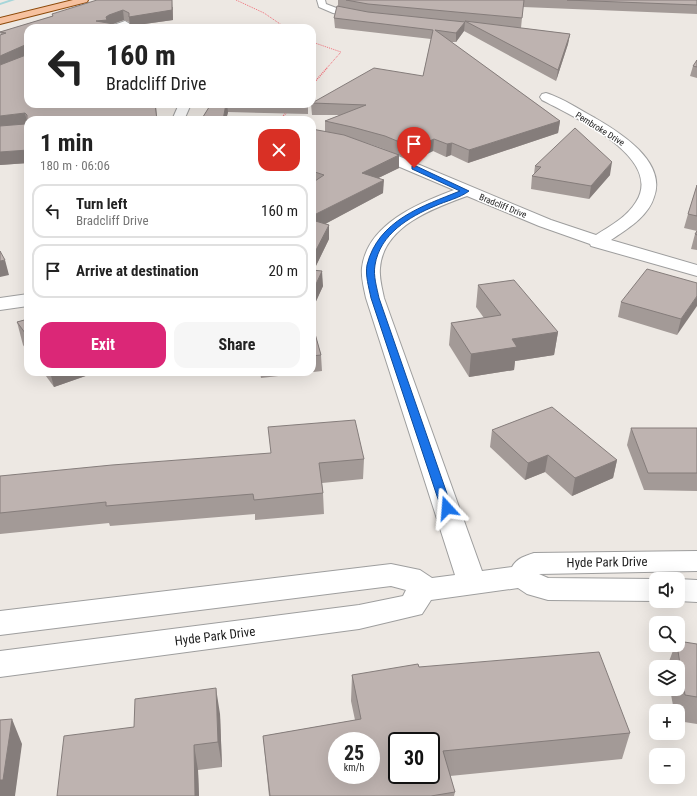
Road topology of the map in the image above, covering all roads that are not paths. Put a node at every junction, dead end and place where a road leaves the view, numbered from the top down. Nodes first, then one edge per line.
1 (84, 0) edge
2 (321, 0) edge
3 (376, 18) edge
4 (0, 21) edge
5 (546, 97) dead end
6 (316, 137) edge
7 (466, 191) junction
8 (598, 242) junction
9 (697, 271) edge
10 (24, 301) edge
11 (0, 304) edge
12 (697, 561) edge
13 (524, 576) junction
14 (472, 583) junction
15 (649, 590) edge
16 (685, 590) edge
17 (421, 591) junction
18 (697, 591) edge
19 (0, 623) edge
20 (0, 664) edge

1 - 4 main road
2 - 3 street
5 - 8 street, Pembroke Drive
6 - 7 street, Bradcliff Drive
7 - 8 street, Bradcliff Drive
7 - 14 street
8 - 9 street, Bradcliff Drive
10 - 11 street
12 - 13 street, Hyde Park Drive
13 - 14 street
13 - 15 street
14 - 17 street
16 - 18 street
17 - 19 street
17 - 20 street, Hyde Park Drive

